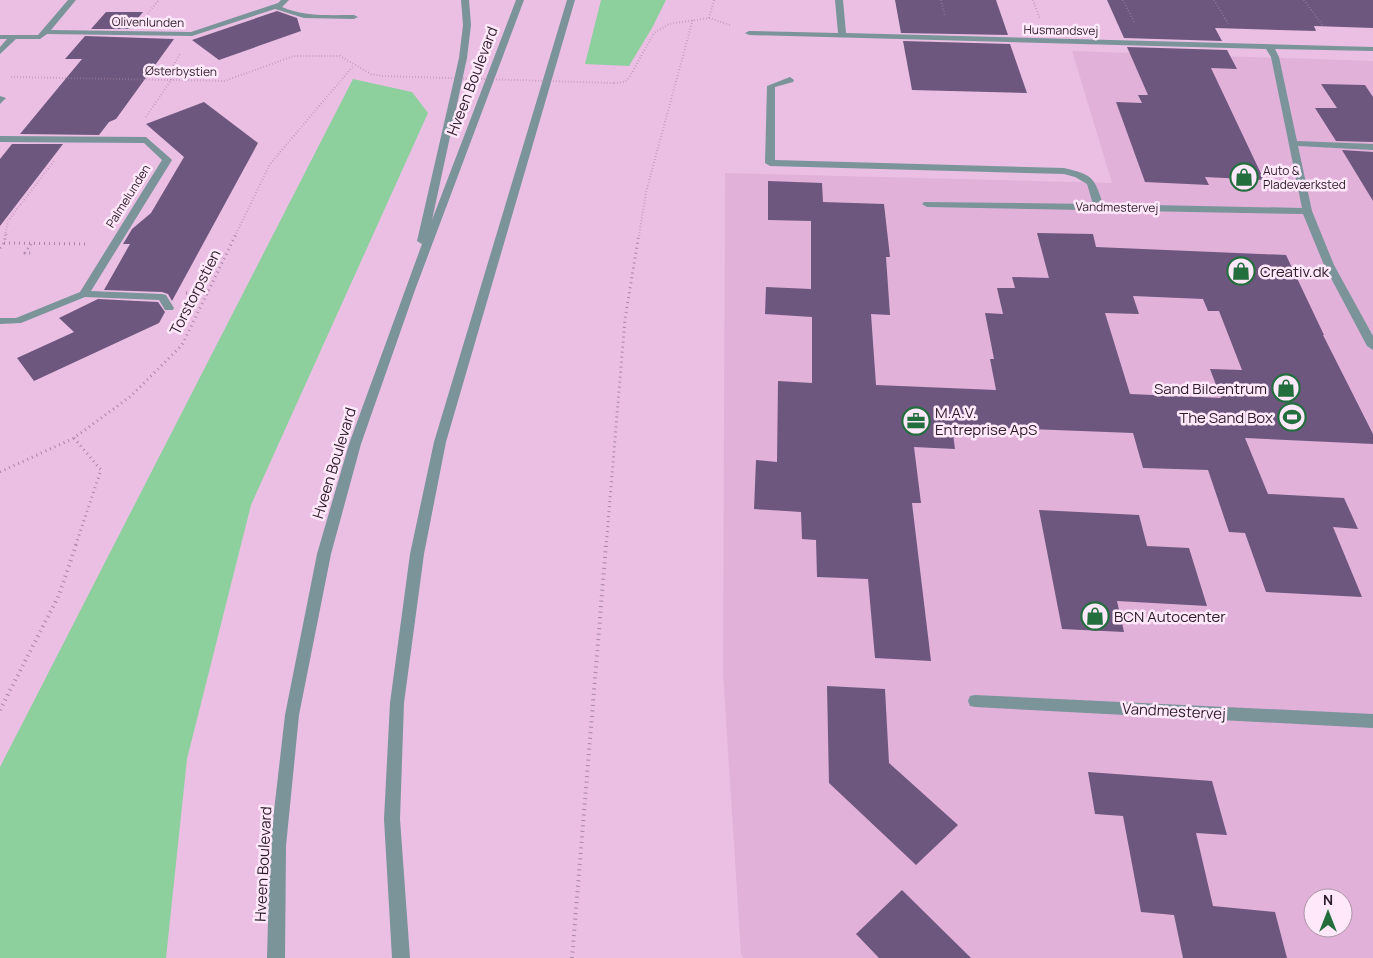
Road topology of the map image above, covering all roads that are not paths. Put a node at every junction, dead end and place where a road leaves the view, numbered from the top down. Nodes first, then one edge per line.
1 (72, 0) edge
2 (285, 0) edge
3 (465, 0) edge
4 (520, 0) edge
5 (571, 0) edge
6 (838, 0) edge
7 (276, 7) junction
8 (354, 17) dead end
9 (46, 32) junction
10 (749, 33) dead end
11 (842, 36) junction
12 (0, 37) edge
13 (14, 37) junction
14 (1268, 46) junction
15 (1373, 49) edge
16 (0, 52) edge
17 (790, 80) dead end
18 (0, 138) edge
19 (1292, 143) junction
20 (1373, 147) edge
21 (927, 204) dead end
22 (1099, 207) junction
23 (1307, 211) junction
24 (410, 290) junction
25 (84, 294) junction
26 (169, 308) dead end
27 (0, 320) edge
28 (1373, 346) edge
29 (975, 701) dead end
30 (1373, 721) edge
31 (276, 958) edge
32 (401, 958) edge

1 - 9 street
2 - 7 street, Olivenlunden
3 - 24 street
4 - 24 street, Hveen Boulevard
5 - 32 street
6 - 11 street
7 - 8 street
7 - 9 street, Olivenlunden
9 - 13 street, Olivenlunden
10 - 11 street, Husmandsvej
11 - 14 street, Husmandsvej
12 - 13 street, Olivenlunden
13 - 16 street
14 - 15 street, Husmandsvej
14 - 19 street
17 - 22 street
18 - 25 street, Palmelunden
19 - 20 street
19 - 23 street
21 - 22 street, Vandmestervej
22 - 23 street, Vandmestervej
23 - 28 street
24 - 31 street, Hveen Boulevard
25 - 26 street
25 - 27 street
29 - 30 street, Vandmestervej

